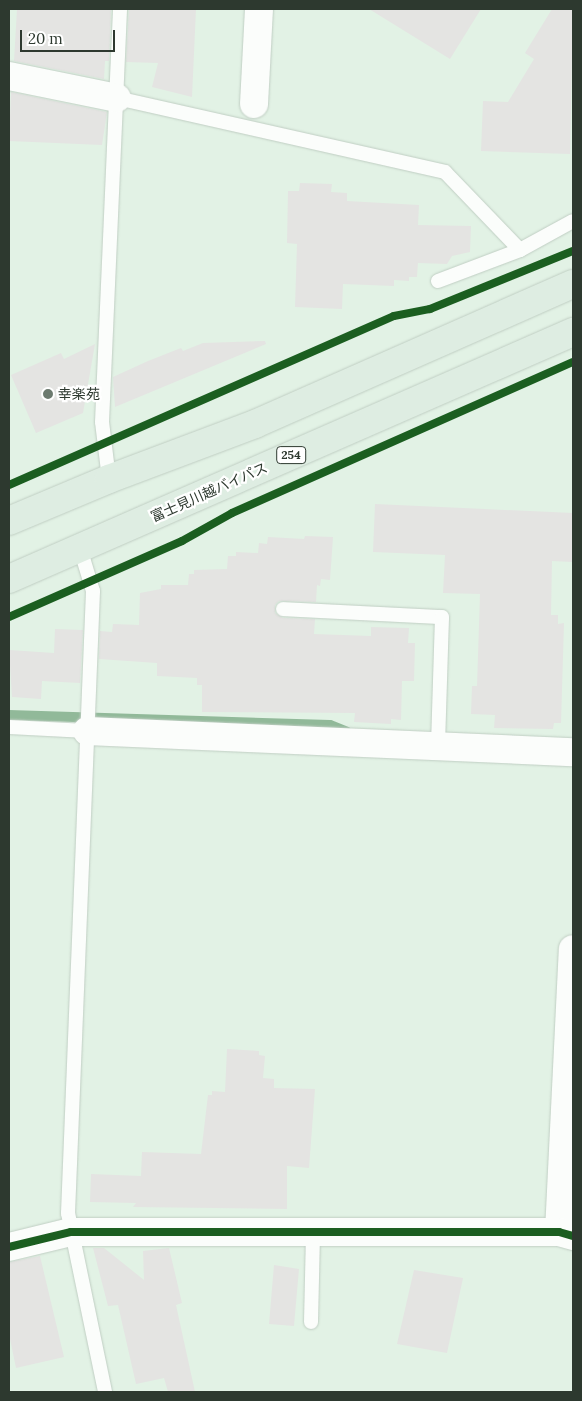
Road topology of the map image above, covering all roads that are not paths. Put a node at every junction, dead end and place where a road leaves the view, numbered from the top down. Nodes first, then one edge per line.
1 (120, 9) edge
2 (259, 9) edge
3 (9, 76) edge
4 (117, 98) junction
5 (254, 104) dead end
6 (573, 221) edge
7 (520, 250) junction
8 (438, 281) dead end
9 (573, 284) edge
10 (573, 332) edge
11 (109, 479) junction
12 (9, 521) edge
13 (80, 548) junction
14 (9, 579) edge
15 (283, 609) dead end
16 (9, 727) edge
17 (87, 731) junction
18 (438, 746) junction
19 (573, 752) edge
20 (573, 948) edge
21 (71, 1232) junction
22 (313, 1232) junction
23 (566, 1234) edge
24 (9, 1247) edge
25 (311, 1322) dead end
26 (105, 1392) edge

1 - 4 lane
2 - 5 street
3 - 4 street
4 - 7 lane
4 - 11 lane
6 - 7 lane
7 - 8 lane
9 - 11 highway
10 - 13 highway, 富士見川越バイパス / 254
11 - 12 highway
13 - 14 highway, 富士見川越バイパス / 254
13 - 17 lane
15 - 18 lane
16 - 17 lane
17 - 18 street
17 - 21 lane
18 - 19 street
20 - 23 street
21 - 22 street
21 - 24 street
21 - 26 lane
22 - 23 street
22 - 25 lane

